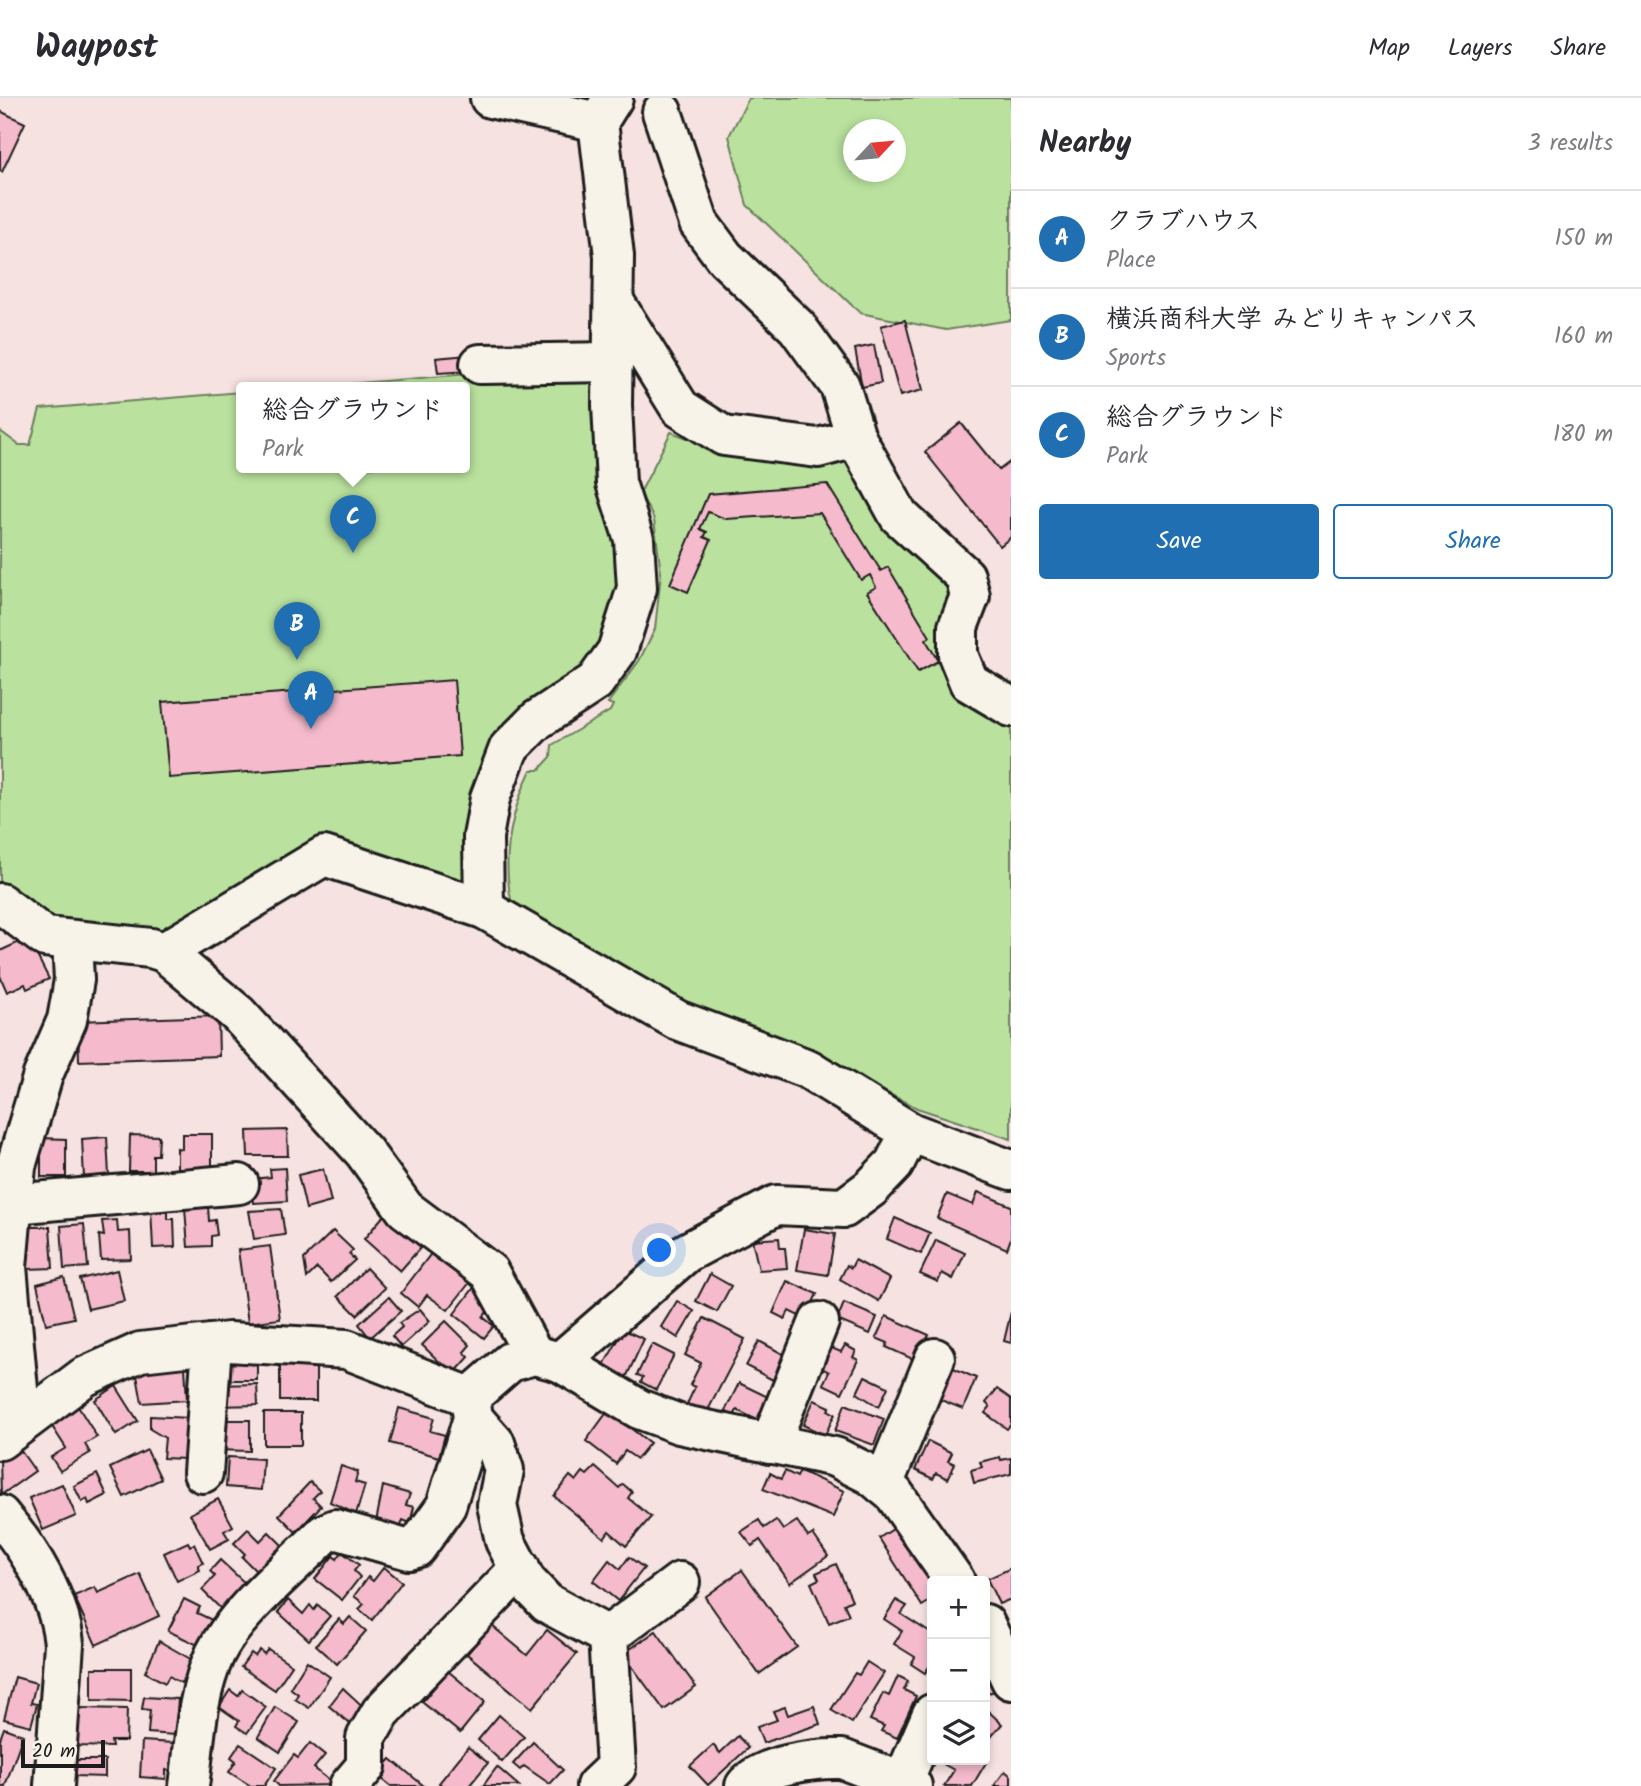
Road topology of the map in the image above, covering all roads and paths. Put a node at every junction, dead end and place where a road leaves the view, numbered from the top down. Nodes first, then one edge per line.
1 (490, 98) edge
2 (667, 105) edge
3 (606, 110) edge
4 (614, 302) junction
5 (614, 362) junction
6 (480, 365) dead end
7 (856, 438) junction
8 (1011, 707) edge
9 (0, 903) edge
10 (484, 909) junction
11 (72, 941) junction
12 (164, 952) junction
13 (910, 1132) junction
14 (1011, 1170) edge
15 (239, 1184) dead end
16 (13, 1204) junction
17 (818, 1322) dead end
18 (212, 1344) junction
19 (936, 1358) dead end
20 (547, 1359) junction
21 (472, 1407) junction
22 (10, 1431) edge
23 (771, 1444) junction
24 (203, 1473) dead end
25 (883, 1485) junction
26 (0, 1515) edge
27 (520, 1568) junction
28 (951, 1576) edge
29 (680, 1582) dead end
30 (990, 1635) edge
31 (608, 1636) junction
32 (1011, 1680) edge
33 (927, 1727) edge
34 (906, 1784) edge
35 (54, 1786) edge
36 (189, 1786) edge
37 (349, 1786) edge
38 (596, 1786) edge
39 (745, 1786) edge

1 - 3 street
2 - 3 street
2 - 7 street
3 - 4 street
4 - 5 street
4 - 7 street
5 - 6 street
5 - 10 street
7 - 8 street
9 - 11 street
10 - 12 street
10 - 13 street
11 - 12 street
11 - 16 street
12 - 20 street
13 - 14 street
13 - 20 street
15 - 16 street
16 - 22 street
17 - 23 street
18 - 21 street
18 - 22 street
18 - 24 street
19 - 25 street
20 - 21 street
20 - 23 street
21 - 27 street
21 - 36 street
23 - 25 street
25 - 28 street
26 - 35 street
27 - 31 street
27 - 37 street
29 - 31 street
30 - 32 street
31 - 38 street
33 - 34 street
34 - 39 street

